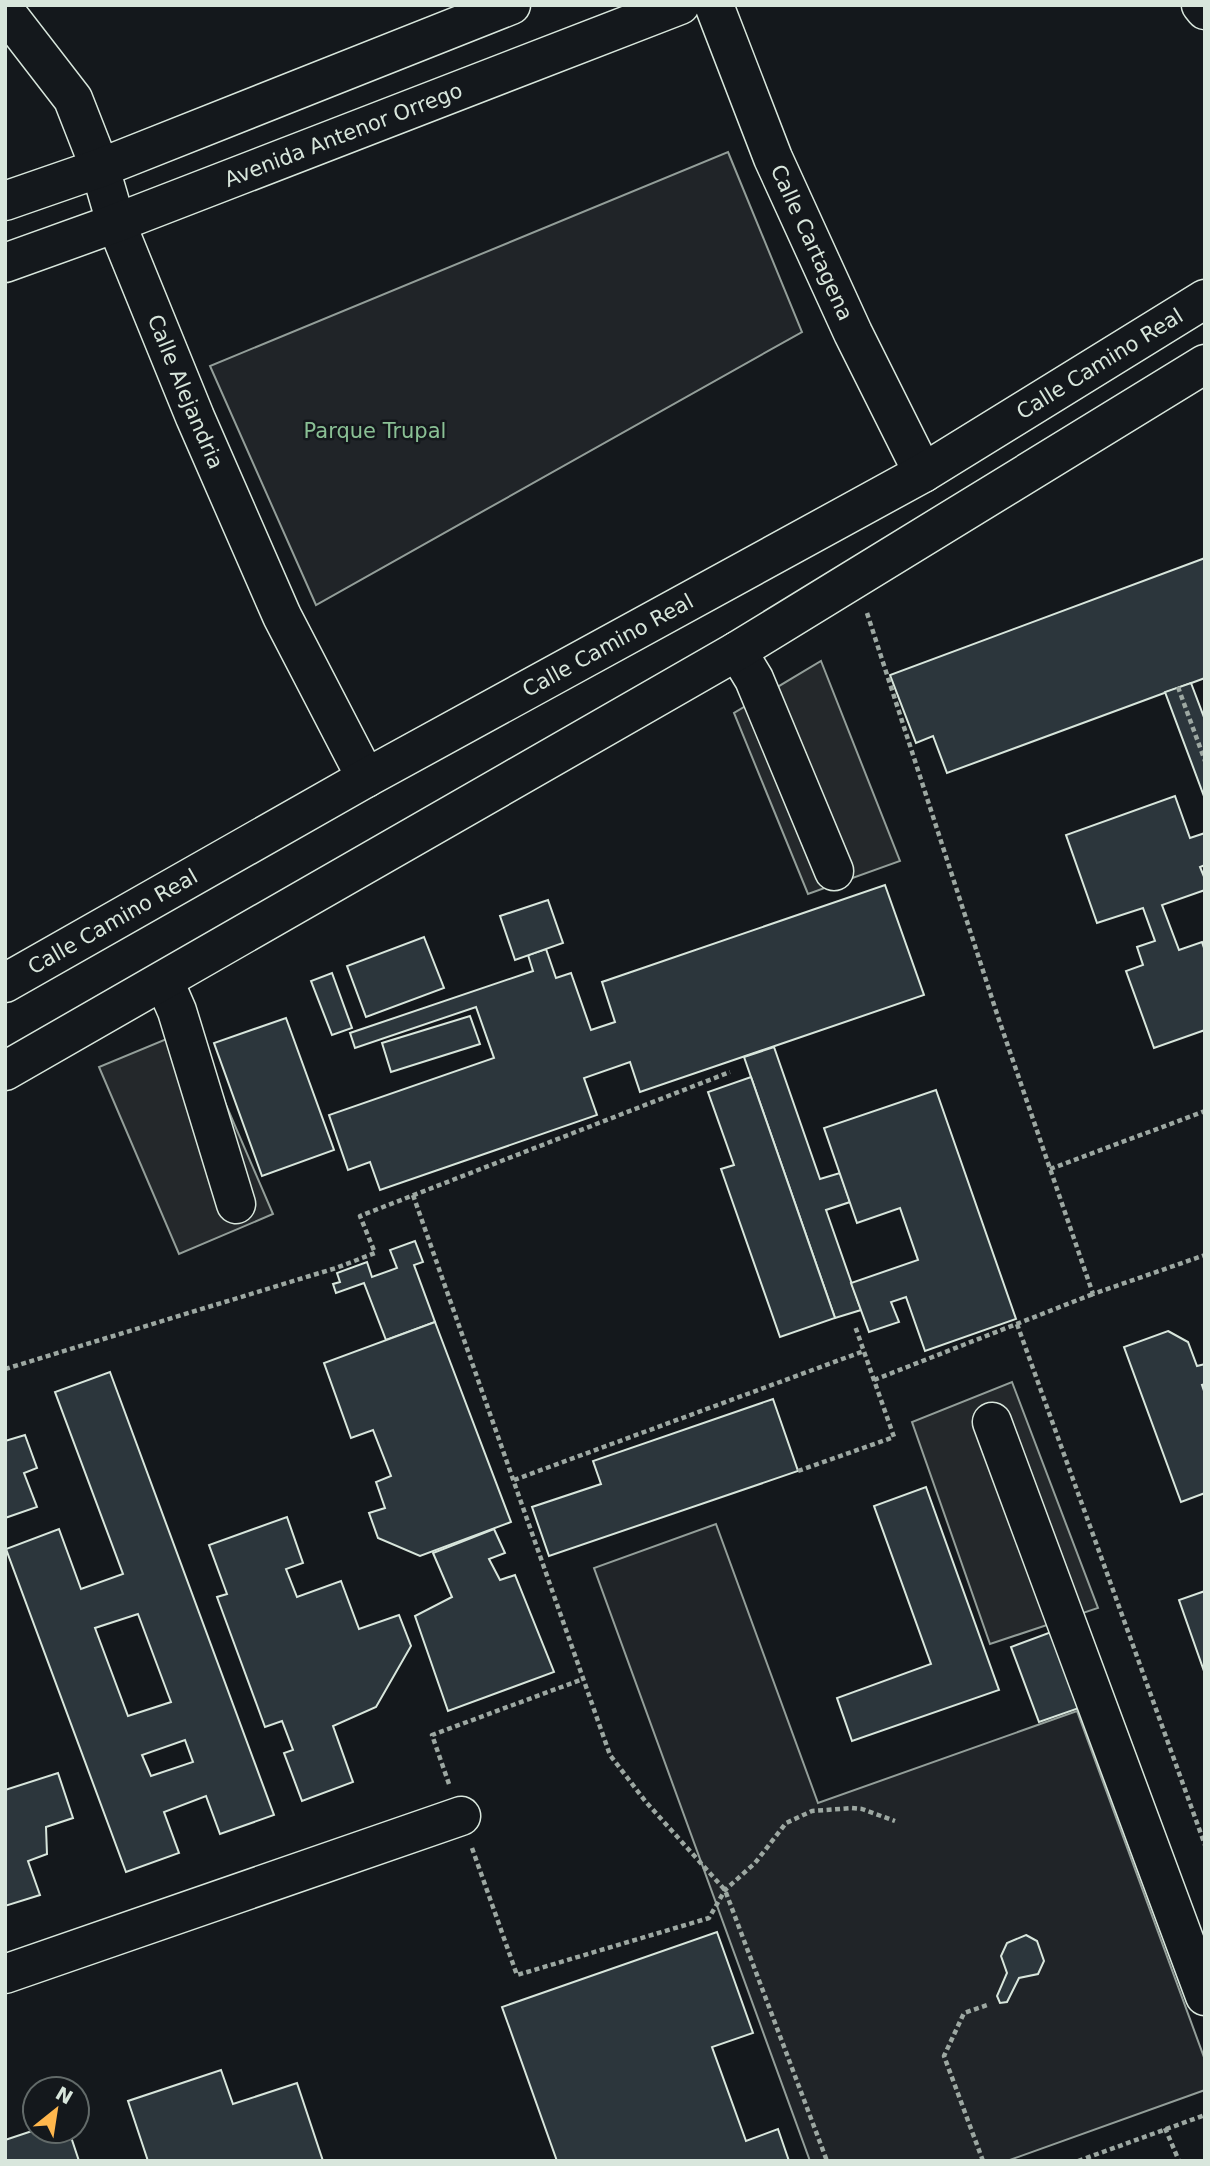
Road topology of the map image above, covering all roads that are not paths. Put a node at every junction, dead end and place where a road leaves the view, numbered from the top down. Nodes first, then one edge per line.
1 (511, 5) edge
2 (680, 5) edge
3 (714, 5) edge
4 (1201, 5) edge
5 (1205, 10) edge
6 (5, 11) edge
7 (100, 168) junction
8 (5, 201) edge
9 (116, 223) junction
10 (5, 262) edge
11 (1205, 299) edge
12 (1205, 364) edge
13 (923, 473) junction
14 (737, 651) junction
15 (366, 778) junction
16 (834, 871) dead end
17 (164, 981) junction
18 (5, 983) edge
19 (5, 1071) edge
20 (236, 1203) dead end
21 (992, 1422) dead end
22 (461, 1816) dead end
23 (5, 1974) edge
24 (1205, 1996) edge

1 - 7 street
2 - 9 street, Avenida Antenor Orrego
3 - 13 street, Calle Cartagena
4 - 5 street
6 - 7 street, Calle Alejandria
7 - 8 street
7 - 9 street, Calle Alejandria
9 - 10 street, Avenida Antenor Orrego
9 - 15 street, Calle Alejandria
11 - 13 street, Calle Camino Real
12 - 14 street
13 - 15 street, Calle Camino Real
14 - 16 street
14 - 17 street
15 - 18 street, Calle Camino Real
17 - 19 street
17 - 20 street
21 - 24 street
22 - 23 street

